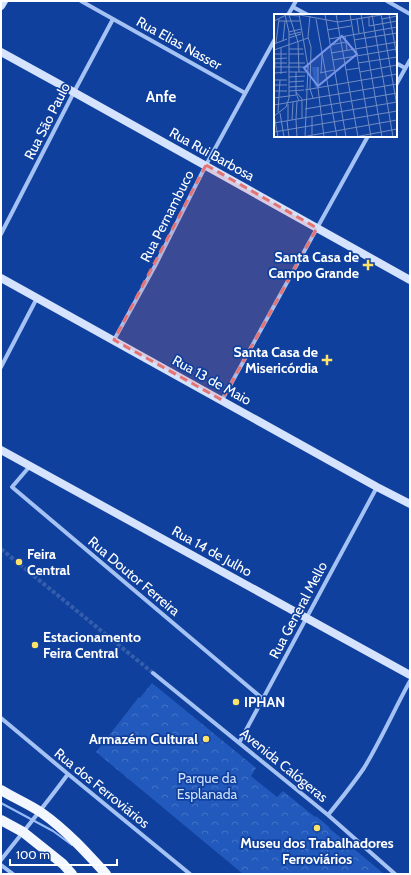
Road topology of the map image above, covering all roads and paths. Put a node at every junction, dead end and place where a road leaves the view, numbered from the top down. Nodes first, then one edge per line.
1 (4, 1) edge
2 (81, 1) edge
3 (296, 1) edge
4 (387, 1) edge
5 (1, 6) edge
6 (293, 7) junction
7 (289, 14) edge
8 (306, 14) edge
9 (410, 14) edge
10 (113, 19) junction
11 (274, 41) edge
12 (1, 52) edge
13 (410, 60) edge
14 (397, 64) edge
15 (405, 68) junction
16 (397, 83) edge
17 (74, 92) junction
18 (245, 93) junction
19 (367, 137) edge
20 (206, 165) junction
21 (317, 228) junction
22 (1, 234) edge
23 (1, 278) edge
24 (410, 280) edge
25 (38, 298) junction
26 (114, 340) junction
27 (1, 367) edge
28 (222, 400) junction
29 (1, 450) edge
30 (30, 466) junction
31 (377, 487) junction
32 (410, 504) edge
33 (306, 618) junction
34 (153, 673) tunnel mouth
35 (410, 675) edge
36 (410, 681) edge
37 (263, 699) junction
38 (1, 718) edge
39 (239, 743) junction
40 (68, 774) junction
41 (1, 790) edge
42 (40, 812) junction
43 (328, 814) junction
44 (1, 820) edge
45 (24, 831) junction
46 (1, 860) edge
47 (1, 865) edge
48 (13, 874) edge
49 (72, 874) edge
50 (106, 874) edge
51 (190, 874) edge
52 (395, 874) edge

1 - 5 street
2 - 10 street, Rua Elias Nasser
3 - 6 street
4 - 9 street
6 - 7 street
6 - 8 street
10 - 17 street, Rua São Paulo
10 - 18 street, Rua Elias Nasser
11 - 18 street, Rua Pernambuco
12 - 17 street, Rua Rui Barbosa
13 - 15 street
14 - 15 street
15 - 16 street
17 - 20 street, Rua Rui Barbosa
17 - 22 street, Rua São Paulo
18 - 20 street, Rua Pernambuco
19 - 21 street
20 - 21 street, Rua Rui Barbosa
20 - 26 street, Rua Pernambuco
21 - 24 street, Rua Rui Barbosa
21 - 28 street
23 - 25 street, Rua 13 de Maio
25 - 26 street, Rua 13 de Maio
25 - 27 street
26 - 28 street, Rua 13 de Maio
28 - 31 street, Rua 13 de Maio
29 - 30 street, Rua 14 de Julho
30 - 33 street, Rua 14 de Julho
30 - 37 street, Rua Doutor Ferreira
31 - 32 street, Rua 13 de Maio
31 - 33 street, Rua General Mello
33 - 35 street, Rua 14 de Julho
33 - 37 street, Rua General Mello
34 - 39 street, Avenida Calógeras
36 - 43 street
37 - 39 street, Rua General Mello
38 - 40 street, Rua dos Ferroviários
39 - 43 street, Avenida Calógeras
40 - 42 street
40 - 51 street, Rua dos Ferroviários
41 - 42 main road
42 - 45 street
42 - 50 main road
43 - 52 street, Avenida Calógeras
44 - 45 main road
45 - 46 street
45 - 49 main road
47 - 48 street

